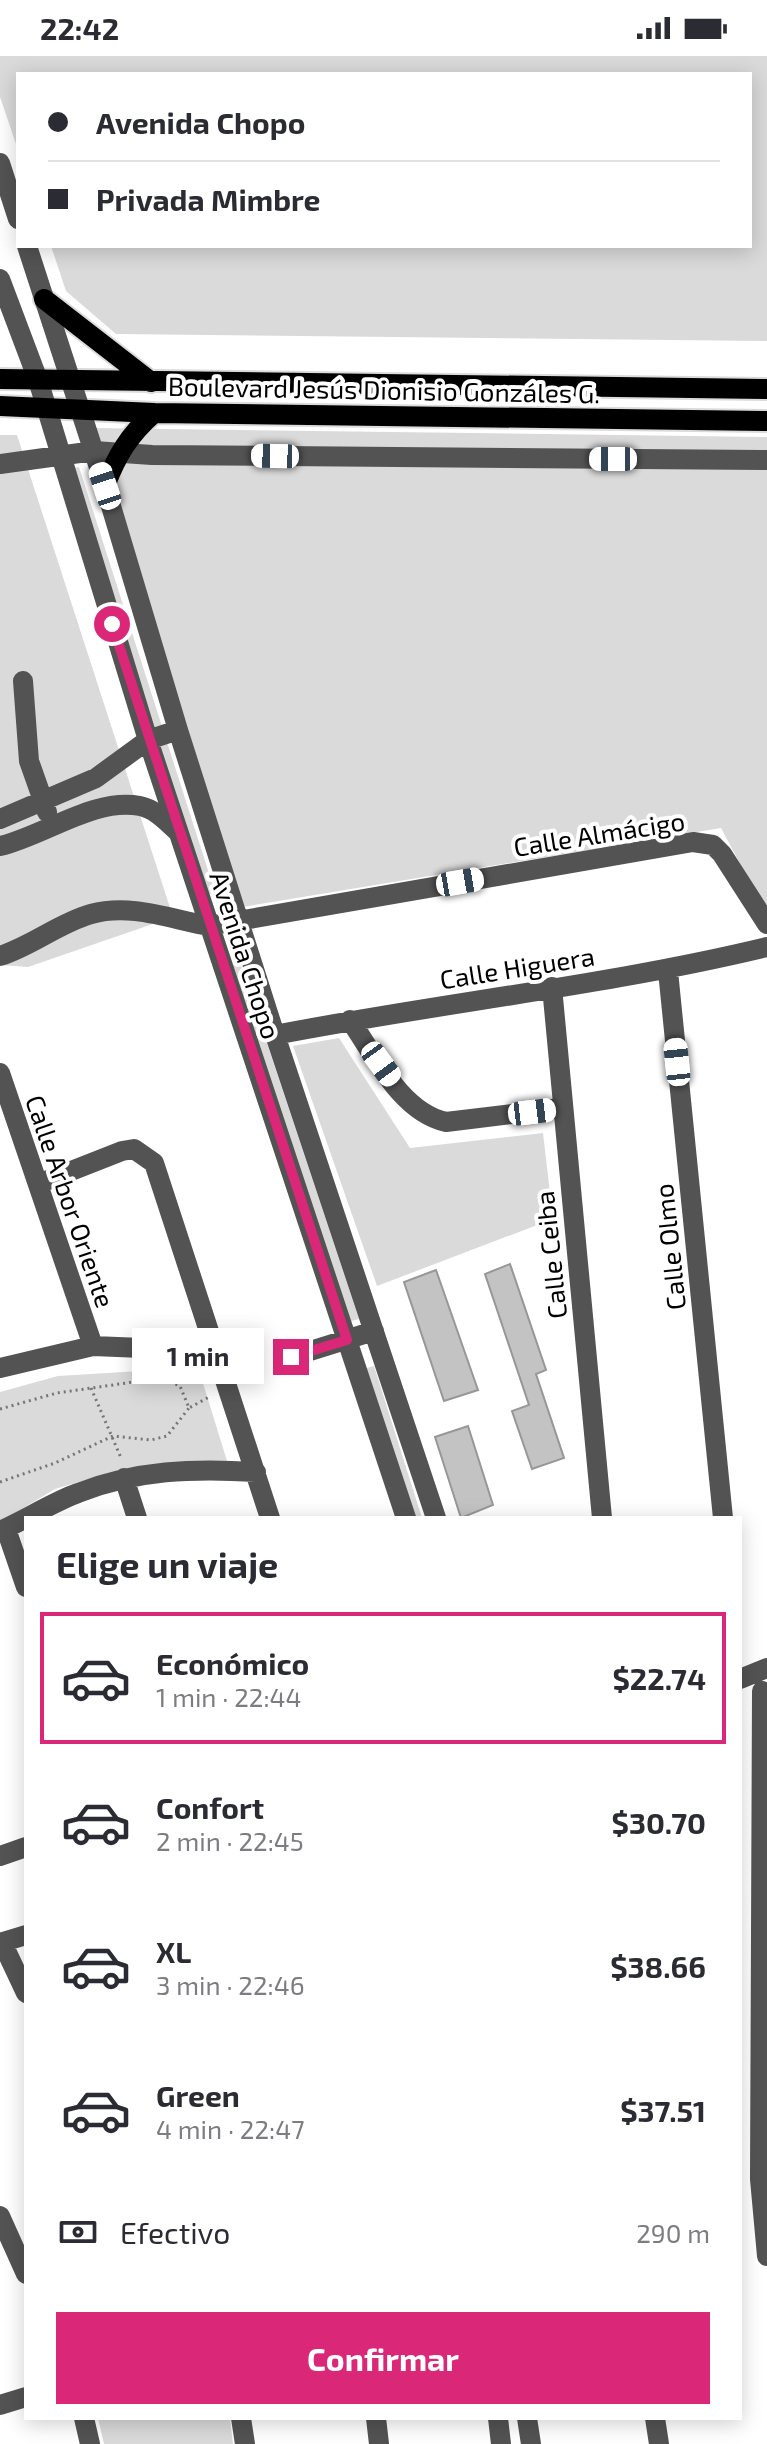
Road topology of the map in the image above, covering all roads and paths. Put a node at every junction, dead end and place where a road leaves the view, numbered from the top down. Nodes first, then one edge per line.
1 (0, 163) edge
2 (16, 213) edge
3 (28, 248) edge
4 (0, 279) edge
5 (44, 299) junction
6 (0, 379) edge
7 (38, 380) junction
8 (72, 380) junction
9 (151, 382) junction
10 (767, 389) edge
11 (0, 406) edge
12 (44, 406) junction
13 (79, 407) junction
14 (154, 413) junction
15 (767, 421) edge
16 (94, 451) junction
17 (118, 453) junction
18 (59, 454) junction
19 (767, 460) edge
20 (0, 464) edge
21 (105, 486) junction
22 (23, 681) dead end
23 (178, 730) junction
24 (148, 740) junction
25 (42, 801) junction
26 (0, 819) edge
27 (53, 827) junction
28 (179, 834) junction
29 (0, 846) edge
30 (240, 920) junction
31 (767, 924) edge
32 (209, 926) junction
33 (767, 947) edge
34 (0, 956) edge
35 (668, 971) junction
36 (552, 987) junction
37 (350, 1020) junction
38 (275, 1035) junction
39 (0, 1073) edge
40 (561, 1108) junction
41 (38, 1184) junction
42 (374, 1331) junction
43 (347, 1340) junction
44 (93, 1346) junction
45 (216, 1351) junction
46 (291, 1357) dead end
47 (0, 1368) edge
48 (227, 1386) junction
49 (91, 1388) junction
50 (189, 1408) junction
51 (0, 1409) edge
52 (113, 1436) junction
53 (256, 1472) junction
54 (124, 1478) junction
55 (0, 1482) edge
56 (31, 1516) edge
57 (136, 1516) edge
58 (269, 1516) edge
59 (405, 1516) edge
60 (435, 1516) edge
61 (602, 1516) edge
62 (723, 1516) edge
63 (24, 1520) edge
64 (3, 1530) edge
65 (24, 1582) edge
66 (767, 1668) edge
67 (748, 1688) edge
68 (24, 1848) edge
69 (0, 1856) edge
70 (24, 1936) edge
71 (1, 1942) edge
72 (24, 1989) edge
73 (756, 2180) edge
74 (0, 2216) edge
75 (767, 2256) edge
76 (24, 2270) edge
77 (24, 2398) edge
78 (0, 2405) edge
79 (84, 2420) edge
80 (241, 2420) edge
81 (376, 2420) edge
82 (498, 2420) edge
83 (527, 2420) edge
84 (655, 2420) edge
85 (90, 2444) edge
86 (245, 2444) edge
87 (379, 2444) edge
88 (501, 2444) edge
89 (531, 2444) edge
90 (659, 2444) edge

1 - 2 street
3 - 5 street, Avenida Chopo
4 - 7 street, Avenida Chopo
5 - 8 street, Avenida Chopo
5 - 9 main road
6 - 7 main road, Boulevard Jesús Dionisio Gonzáles G.
7 - 8 main road, Boulevard Jesús Dionisio Gonzáles G.
7 - 12 street, Avenida Chopo
8 - 9 main road, Boulevard Jesús Dionisio Gonzáles G.
8 - 13 street, Avenida Chopo
9 - 10 main road, Boulevard Jesús Dionisio Gonzáles G.
11 - 12 main road, Boulevard Jesús Dionisio Gonzáles G.
12 - 13 main road, Boulevard Jesús Dionisio Gonzáles G.
12 - 18 street, Avenida Chopo
13 - 14 main road, Boulevard Jesús Dionisio Gonzáles G.
13 - 16 street, Avenida Chopo
14 - 15 main road, Boulevard Jesús Dionisio Gonzáles G.
14 - 17 main road
16 - 17 street
16 - 18 street
16 - 21 street, Avenida Chopo
17 - 19 street
17 - 21 main road
18 - 20 street
18 - 24 street, Avenida Chopo
21 - 23 street, Avenida Chopo
22 - 25 street
23 - 24 street
23 - 30 street, Avenida Chopo
24 - 25 street
24 - 28 street, Avenida Chopo
25 - 26 street
25 - 27 street
27 - 28 street
27 - 29 street
28 - 32 street, Avenida Chopo
30 - 31 street, Calle Almácigo
30 - 32 street, Calle Almácigo
30 - 38 street, Avenida Chopo
32 - 34 street
32 - 43 street, Avenida Chopo
33 - 35 street, Calle Higuera
35 - 36 street, Calle Higuera
35 - 62 street, Calle Olmo
36 - 37 street, Calle Higuera
36 - 40 street, Calle Ceiba
37 - 38 street, Calle Higuera
37 - 40 street
38 - 42 street, Avenida Chopo
39 - 41 street, Calle Arbor Oriente
40 - 61 street, Calle Ceiba
41 - 44 street, Calle Arbor Oriente
41 - 45 street
42 - 43 street
42 - 60 street, Avenida Chopo
43 - 46 street
43 - 59 street, Avenida Chopo
44 - 45 street
44 - 47 street
45 - 48 street
48 - 50 path
48 - 53 street
49 - 50 path
49 - 51 path
49 - 52 path
50 - 52 path
52 - 54 path
52 - 55 path
53 - 54 street
53 - 58 street
54 - 56 street
54 - 57 street
63 - 64 street
64 - 65 street
66 - 67 street
67 - 73 street
68 - 69 street
70 - 71 street
71 - 72 street
73 - 75 street
74 - 76 street
77 - 78 street
79 - 85 street
80 - 86 street
81 - 87 street
82 - 88 street
83 - 89 street
84 - 90 street

